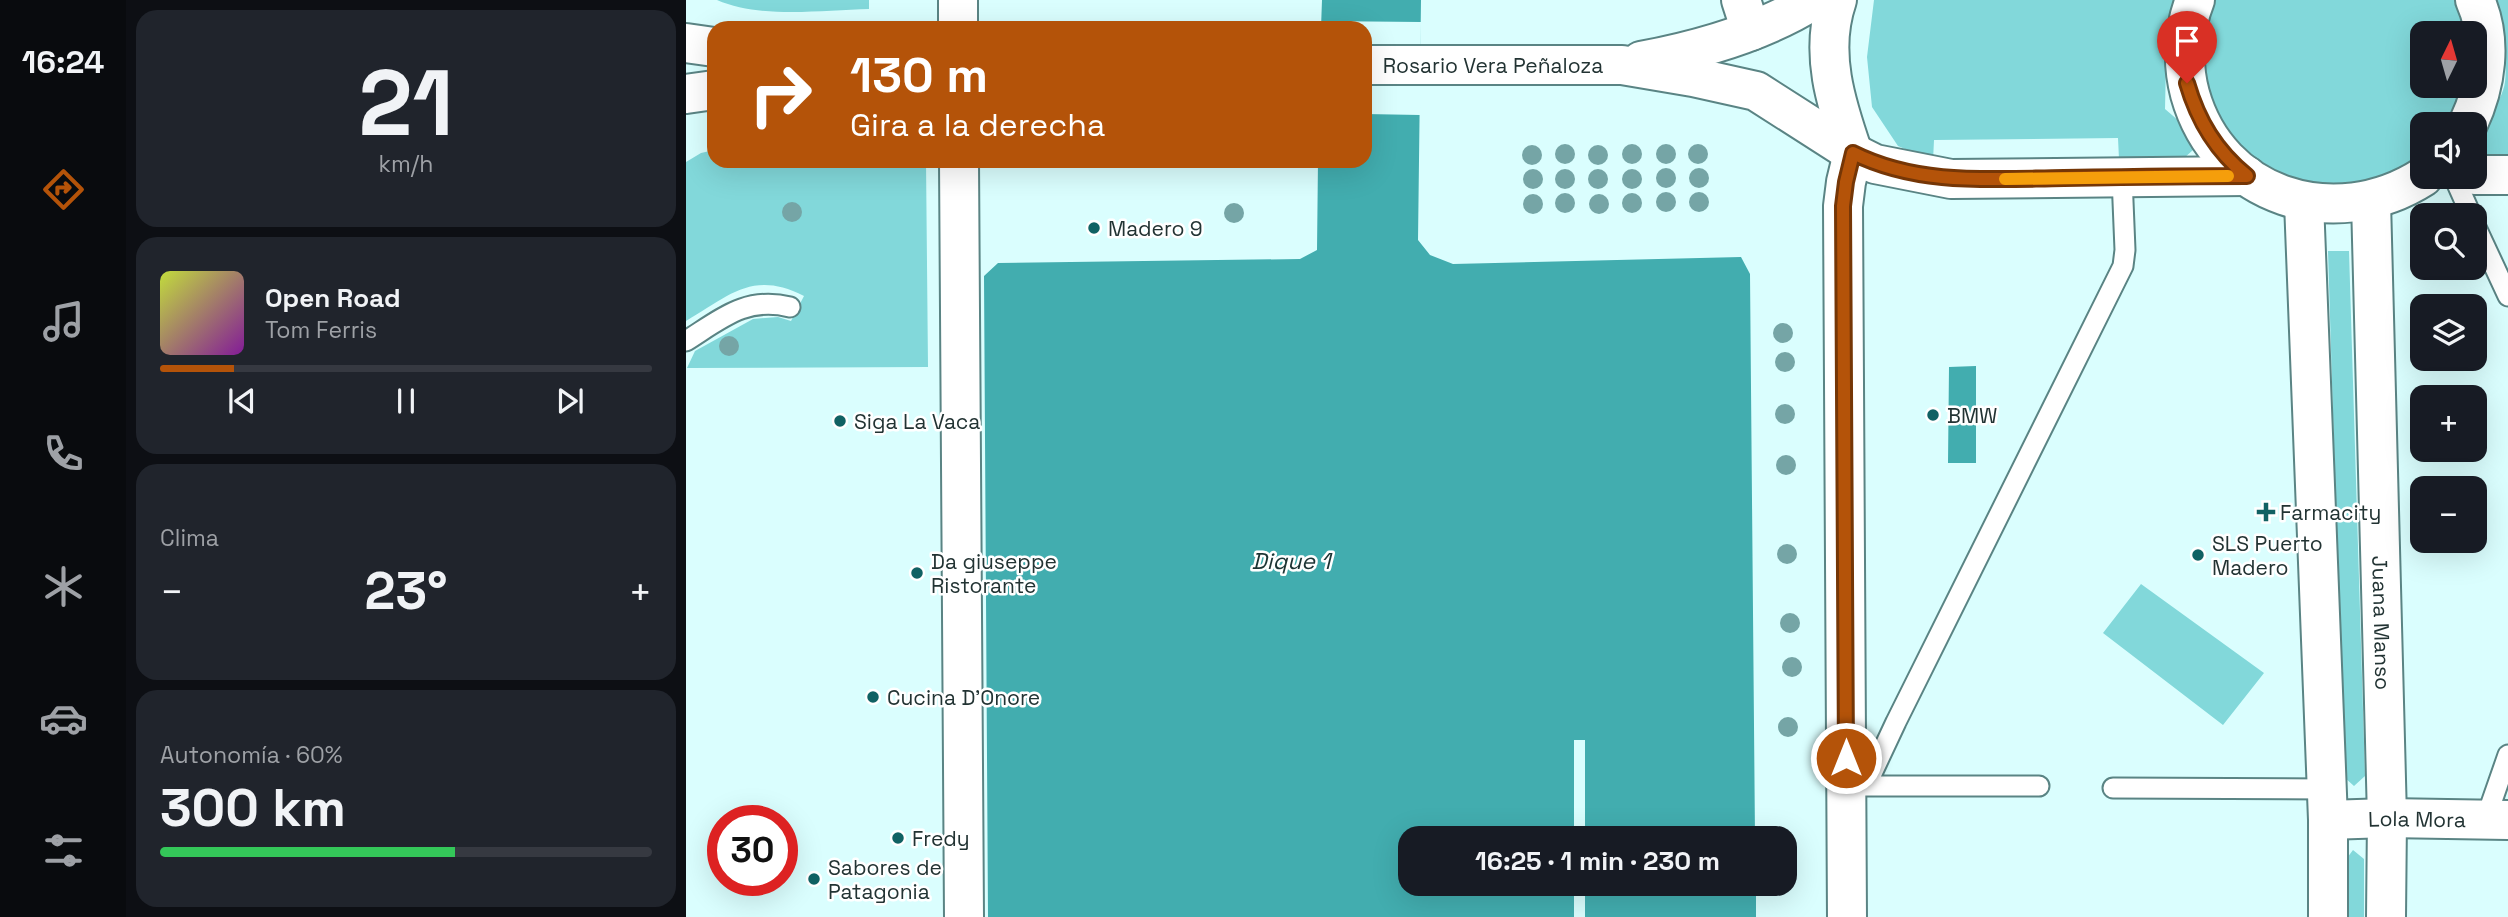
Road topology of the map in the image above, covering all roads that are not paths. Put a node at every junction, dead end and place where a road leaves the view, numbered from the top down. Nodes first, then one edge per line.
1 (958, 0) edge
2 (1814, 0) edge
3 (1836, 0) edge
4 (2195, 0) edge
5 (2475, 0) edge
6 (1746, 15) edge
7 (958, 21) edge
8 (686, 43) edge
9 (707, 46) edge
10 (1372, 65) edge
11 (1622, 65) junction
12 (707, 91) edge
13 (686, 94) edge
14 (2474, 112) edge
15 (1853, 153) junction
16 (959, 168) edge
17 (2487, 175) edge
18 (2508, 175) edge
19 (2247, 176) junction
20 (2122, 177) junction
21 (2410, 184) edge
22 (2371, 201) junction
23 (2304, 202) junction
24 (2487, 251) edge
25 (2508, 296) edge
26 (790, 307) dead end
27 (686, 341) edge
28 (2508, 755) edge
29 (1856, 786) junction
30 (2039, 786) dead end
31 (2113, 788) dead end
32 (2327, 804) junction
33 (2387, 818) junction
34 (2496, 820) edge
35 (964, 917) edge
36 (1847, 917) edge
37 (2328, 917) edge
38 (2386, 917) edge

1 - 7 street
2 - 6 street, Rosario Vera Peñaloza
3 - 15 street
4 - 19 street
5 - 14 street
6 - 11 street, Rosario Vera Peñaloza
8 - 9 street
10 - 11 street, Rosario Vera Peñaloza
11 - 15 street, Rosario Vera Peñaloza
12 - 13 street
15 - 20 street, Rosario Vera Peñaloza
15 - 29 street
16 - 35 street
17 - 18 street
19 - 20 street, Rosario Vera Peñaloza
19 - 23 street
20 - 29 lane
21 - 22 street
22 - 23 street
22 - 33 street, Juana Manso
23 - 32 street
24 - 25 lane
26 - 27 lane
28 - 34 lane
29 - 30 lane
29 - 36 street
31 - 32 lane
32 - 33 street, Lola Mora
32 - 37 street
33 - 34 street, Lola Mora
33 - 38 street, Juana Manso

